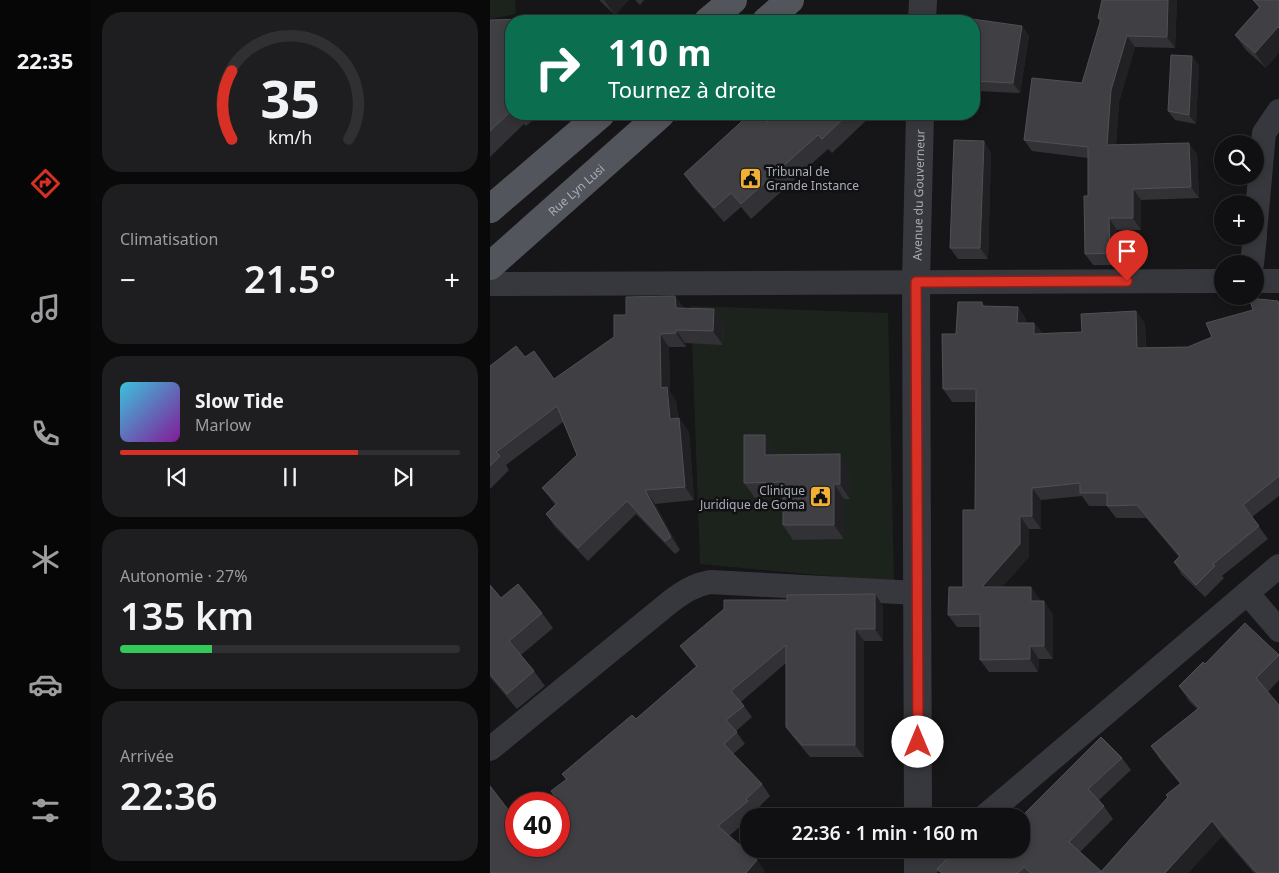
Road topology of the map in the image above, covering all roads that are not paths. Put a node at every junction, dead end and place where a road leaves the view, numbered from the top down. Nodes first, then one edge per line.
1 (733, 0) edge
2 (790, 0) edge
3 (923, 0) edge
4 (715, 15) edge
5 (773, 15) edge
6 (922, 15) edge
7 (1279, 111) edge
8 (593, 120) edge
9 (654, 120) edge
10 (920, 120) edge
11 (1259, 195) edge
12 (490, 209) edge
13 (490, 266) edge
14 (1214, 281) edge
15 (1264, 281) edge
16 (1279, 281) edge
17 (916, 282) junction
18 (490, 284) edge
19 (1279, 566) edge
20 (917, 593) junction
21 (1247, 593) junction
22 (1279, 630) edge
23 (490, 749) edge
24 (918, 808) edge
25 (994, 808) edge
26 (918, 858) edge
27 (936, 858) edge
28 (918, 873) edge

1 - 4 main road
2 - 5 main road
3 - 6 street
7 - 11 street
8 - 12 main road
9 - 13 main road, Rue Lyn Lusi
10 - 17 street, Avenue du Gouverneur
14 - 17 street
15 - 16 street
17 - 18 street
17 - 20 street, Avenue du Gouverneur
19 - 21 street
20 - 23 street
20 - 24 street, Avenue du Gouverneur
21 - 22 street
21 - 25 street
26 - 28 street
27 - 28 street

